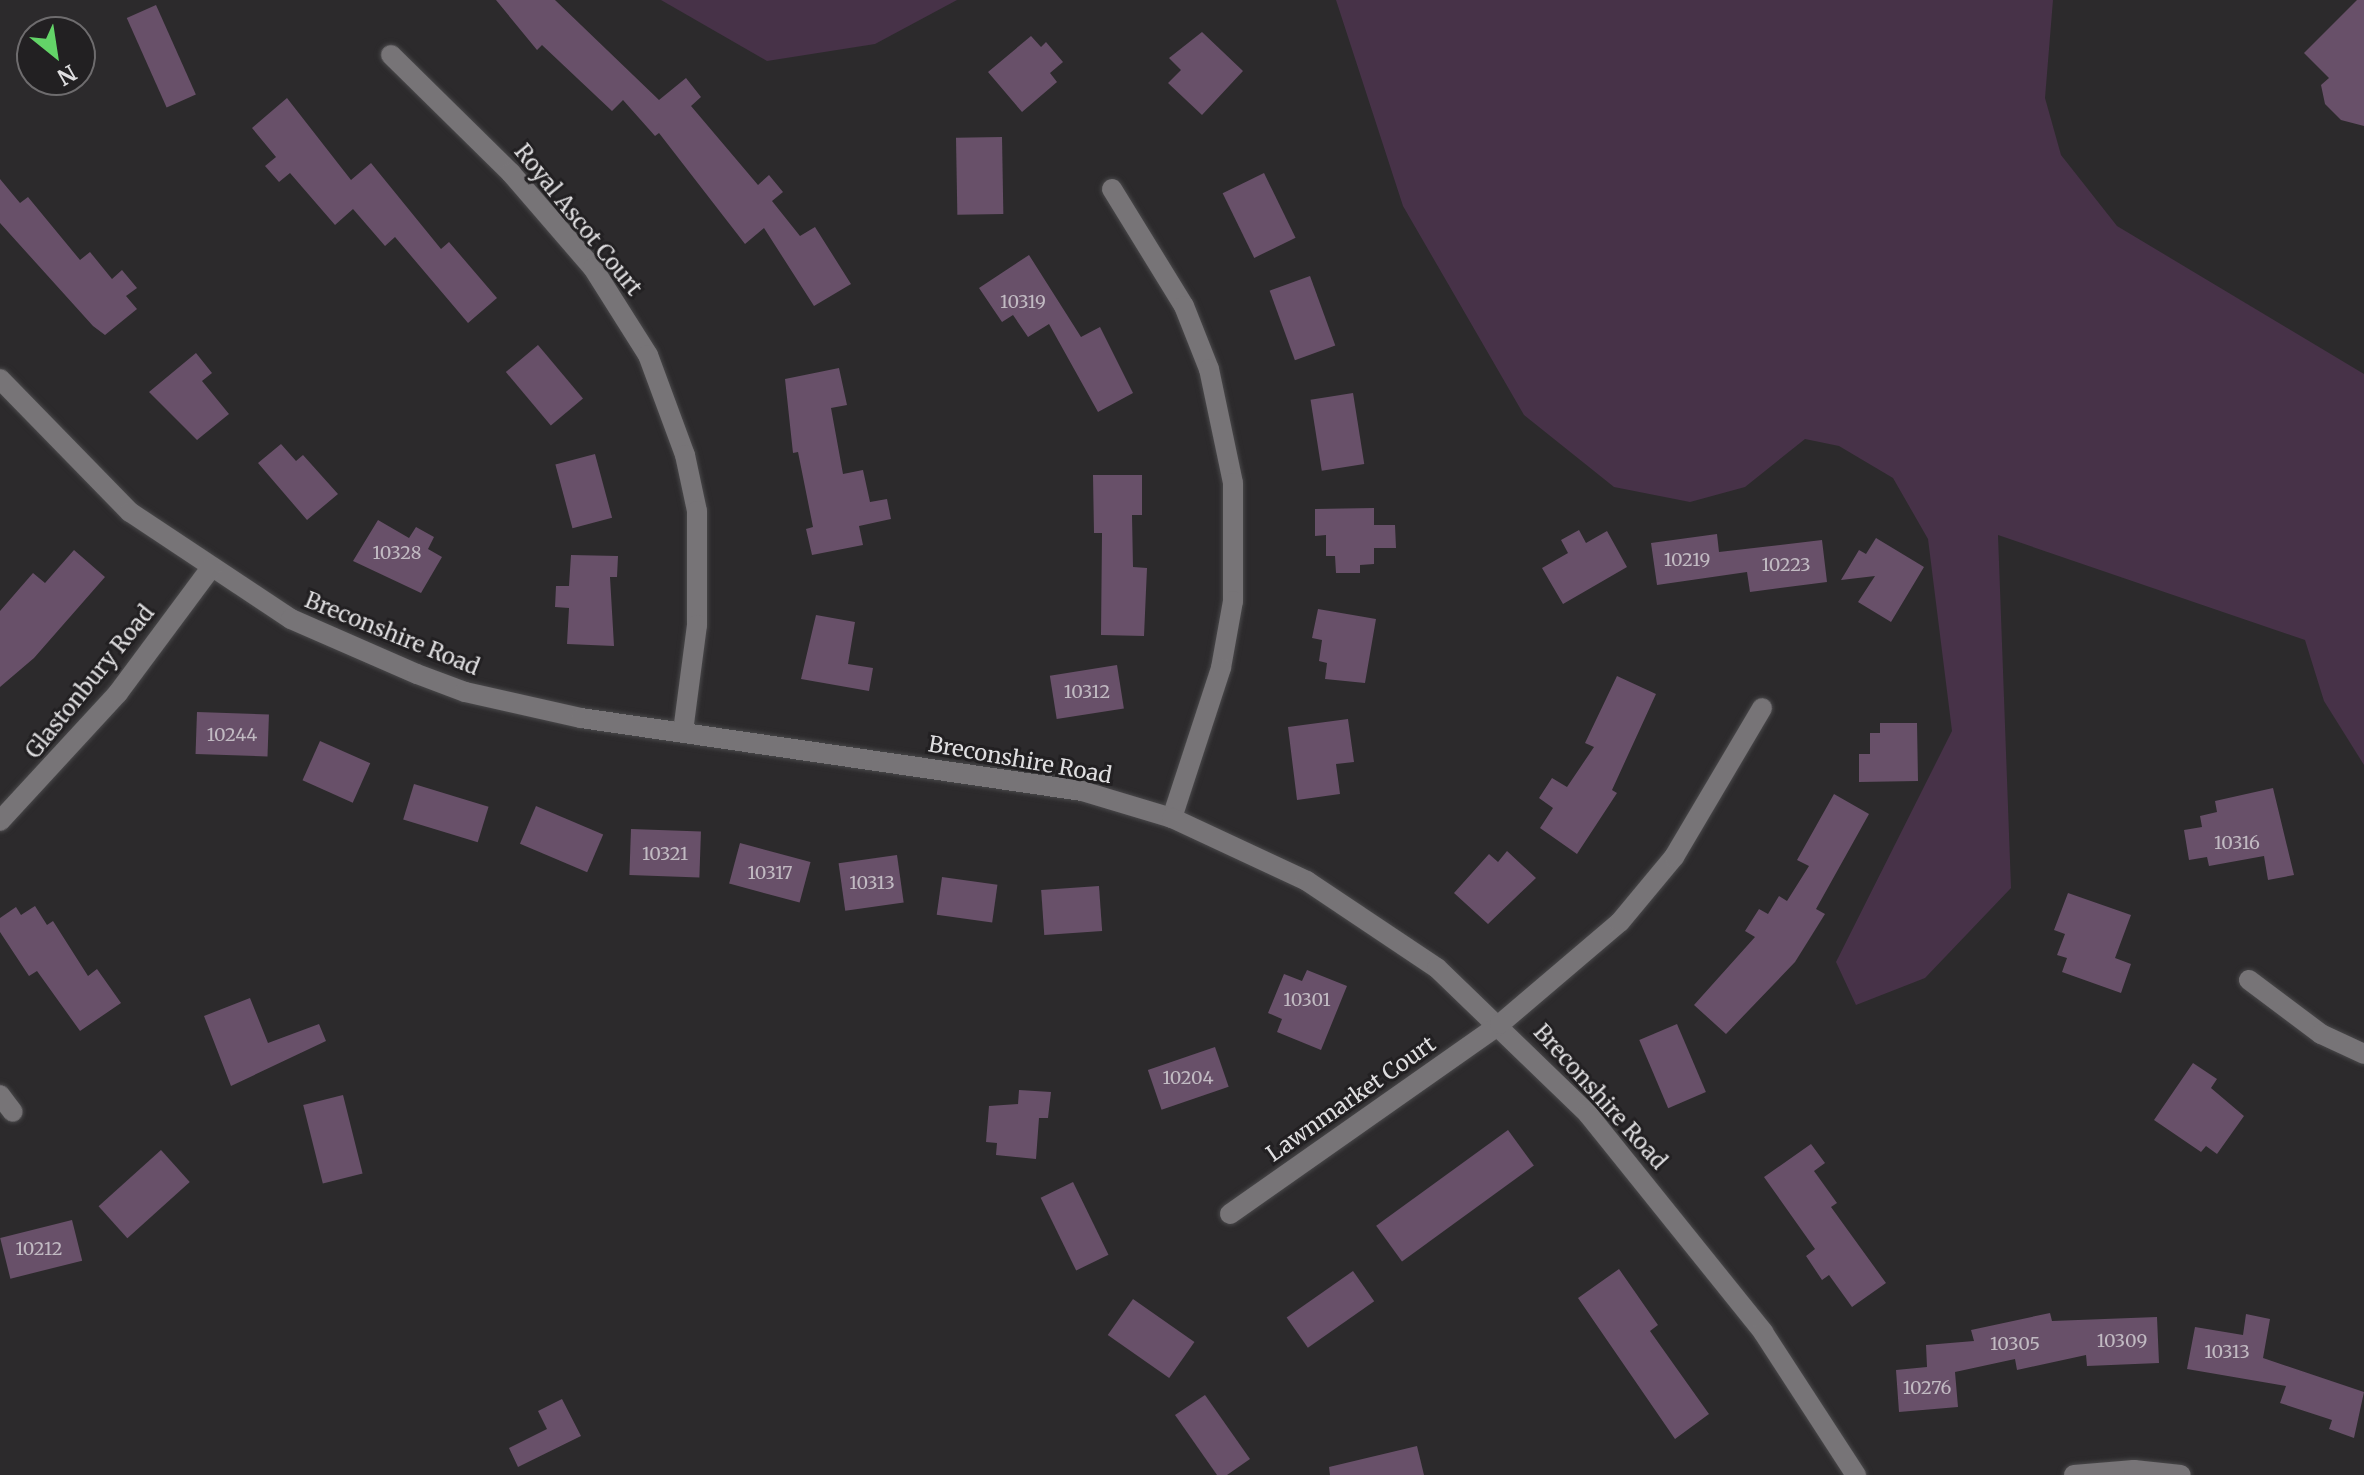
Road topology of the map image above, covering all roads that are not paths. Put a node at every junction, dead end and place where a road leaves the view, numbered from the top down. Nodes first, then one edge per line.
1 (391, 55) dead end
2 (1112, 189) dead end
3 (0, 379) edge
4 (211, 568) junction
5 (1762, 708) dead end
6 (683, 732) junction
7 (1172, 818) junction
8 (0, 821) edge
9 (2249, 980) dead end
10 (1500, 1024) junction
11 (2364, 1054) edge
12 (0, 1095) edge
13 (13, 1112) dead end
14 (1230, 1214) dead end
15 (1856, 1475) edge
16 (2074, 1475) edge
17 (2181, 1475) edge

1 - 6 street, Royal Ascot Court
2 - 7 street
3 - 4 street, Breconshire Road
4 - 6 street, Breconshire Road
4 - 8 street, Glastonbury Road
5 - 10 street, Lawnmarket Court
6 - 7 street, Breconshire Road
7 - 10 street, Breconshire Road
9 - 11 street
10 - 14 street, Lawnmarket Court
10 - 15 street, Breconshire Road
12 - 13 street
16 - 17 street

